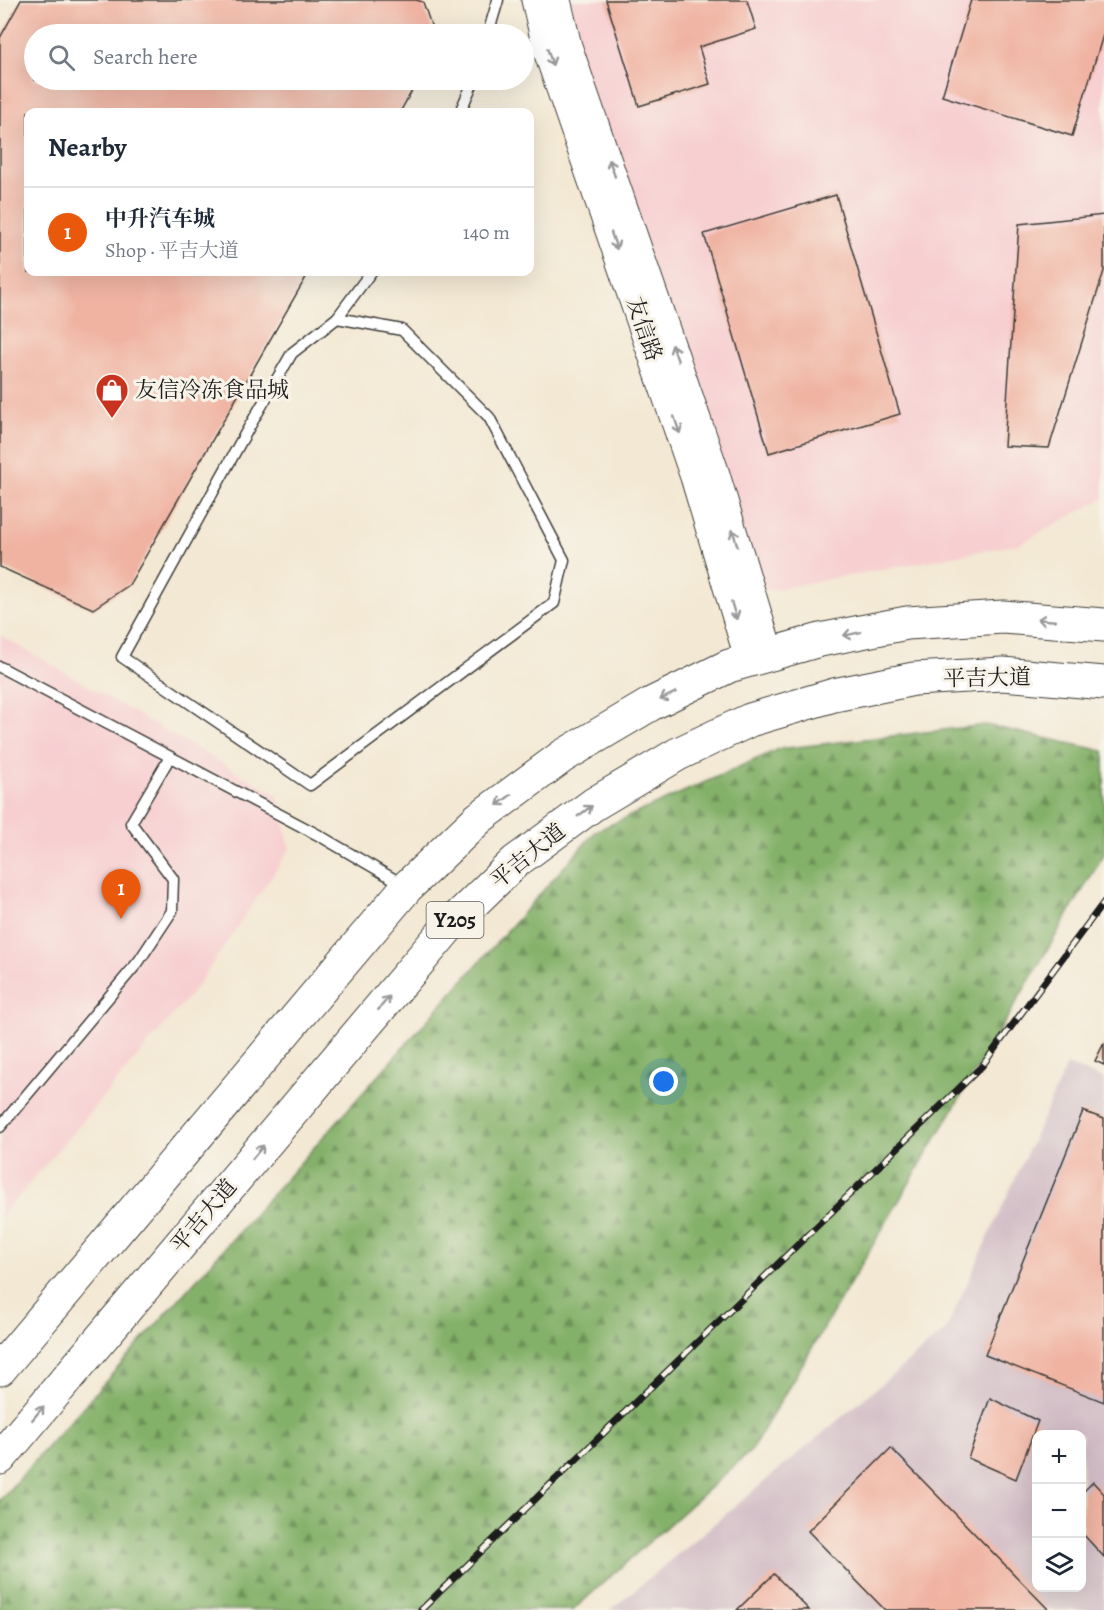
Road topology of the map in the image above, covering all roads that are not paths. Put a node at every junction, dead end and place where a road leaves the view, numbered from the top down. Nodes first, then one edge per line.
1 (498, 0) edge
2 (535, 0) edge
3 (557, 0) edge
4 (491, 24) edge
5 (470, 90) edge
6 (462, 108) edge
7 (368, 276) edge
8 (337, 318) junction
9 (1104, 625) edge
10 (760, 658) junction
11 (0, 667) edge
12 (1097, 682) edge
13 (170, 757) junction
14 (407, 887) junction
15 (0, 1126) edge
16 (0, 1369) edge
17 (0, 1458) edge

1 - 4 lane
2 -> 10 street, 友信路
10 -> 3 street, 友信路
5 - 6 lane
7 - 8 lane
8 - 8 lane
9 -> 10 main road, Y205
10 -> 14 main road, Y205
11 - 13 lane
17 -> 12 main road, 平吉大道 / Y205
13 - 14 lane
13 - 15 lane
14 - 16 main road, Y205

